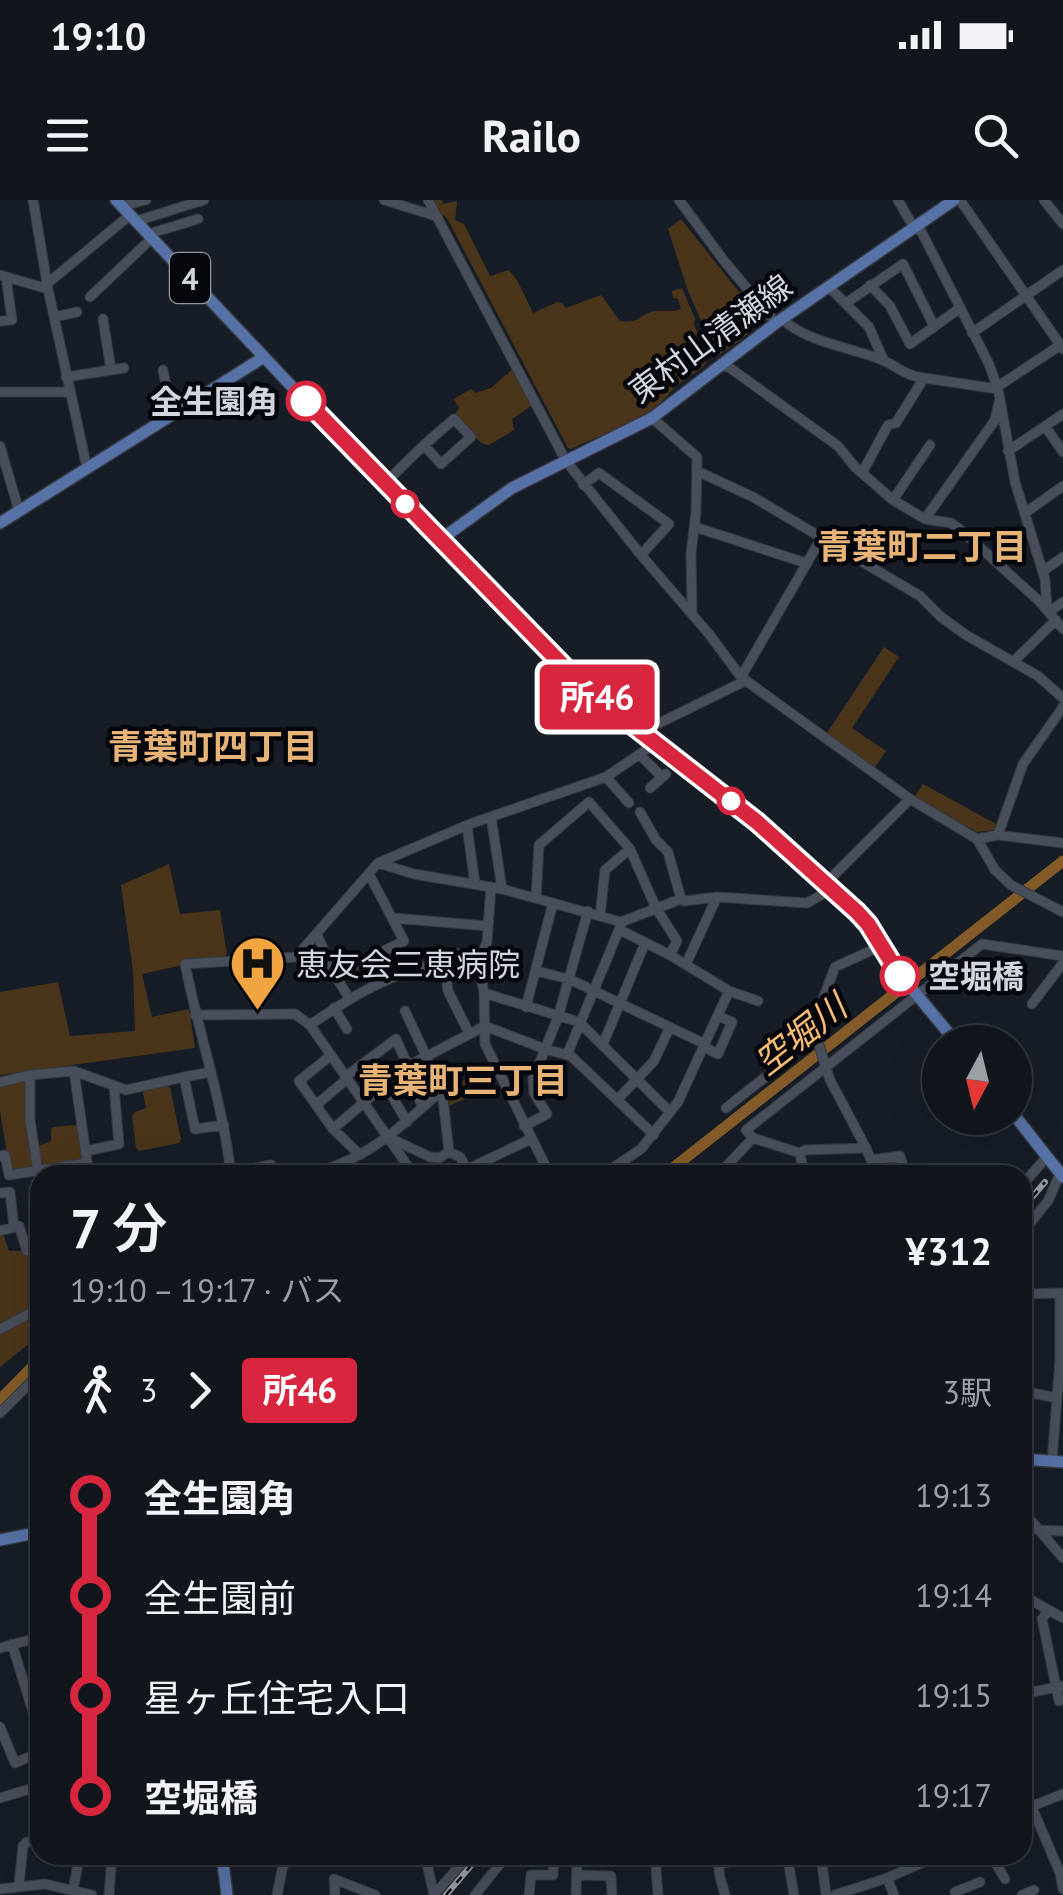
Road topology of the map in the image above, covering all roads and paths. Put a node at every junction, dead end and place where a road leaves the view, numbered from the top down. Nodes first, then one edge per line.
1 (34, 200) edge
2 (146, 200) edge
3 (204, 200) edge
4 (384, 200) edge
5 (428, 200) edge
6 (679, 200) edge
7 (898, 200) edge
8 (957, 200) edge
9 (1044, 200) edge
10 (126, 210) edge
11 (436, 216) junction
12 (198, 219) dead end
13 (1063, 224) edge
14 (914, 228) junction
15 (150, 236) junction
16 (1063, 270) edge
17 (3, 276) edge
18 (870, 285) junction
19 (48, 286) junction
20 (828, 286) junction
21 (1026, 296) junction
22 (90, 297) dead end
23 (846, 303) junction
24 (960, 308) junction
25 (77, 312) dead end
26 (54, 317) junction
27 (103, 319) dead end
28 (0, 321) edge
29 (779, 321) junction
30 (934, 326) junction
31 (972, 333) junction
32 (1062, 345) edge
33 (264, 357) junction
34 (884, 361) junction
35 (720, 366) junction
36 (124, 368) dead end
37 (111, 370) junction
38 (163, 370) dead end
39 (66, 377) junction
40 (924, 378) junction
41 (0, 392) edge
42 (69, 392) junction
43 (999, 392) junction
44 (172, 414) junction
45 (1063, 414) edge
46 (652, 418) junction
47 (1046, 426) junction
48 (424, 445) junction
49 (930, 445) dead end
50 (1008, 451) junction
51 (1063, 452) edge
52 (1, 454) edge
53 (566, 461) junction
54 (87, 468) junction
55 (698, 471) junction
56 (862, 474) junction
57 (385, 483) junction
58 (12, 484) junction
59 (583, 484) junction
60 (1063, 486) edge
61 (0, 488) edge
62 (893, 500) junction
63 (20, 511) junction
64 (1025, 512) junction
65 (924, 519) junction
66 (0, 523) edge
67 (695, 526) junction
68 (822, 537) junction
69 (440, 540) junction
70 (641, 555) junction
71 (1063, 558) edge
72 (806, 563) junction
73 (1043, 571) junction
74 (1063, 602) edge
75 (942, 605) dead end
76 (1051, 613) junction
77 (692, 614) junction
78 (940, 618) junction
79 (1063, 629) edge
80 (1014, 662) junction
81 (743, 679) junction
82 (1063, 698) edge
83 (1063, 707) edge
84 (641, 732) junction
85 (656, 744) junction
86 (641, 756) junction
87 (606, 777) junction
88 (650, 788) dead end
89 (910, 799) junction
90 (629, 803) dead end
91 (640, 812) dead end
92 (491, 817) junction
93 (467, 826) junction
94 (998, 836) junction
95 (976, 839) junction
96 (1063, 843) edge
97 (630, 849) junction
98 (378, 863) junction
99 (368, 874) junction
100 (476, 884) junction
101 (829, 886) junction
102 (496, 888) junction
103 (717, 896) junction
104 (536, 898) junction
105 (680, 900) junction
106 (554, 903) junction
107 (656, 908) junction
108 (588, 911) junction
109 (1063, 912) edge
110 (600, 916) junction
111 (392, 918) junction
112 (488, 926) junction
113 (620, 926) junction
114 (317, 934) junction
115 (645, 942) junction
116 (880, 946) junction
117 (481, 956) junction
118 (670, 956) junction
119 (1063, 960) edge
120 (444, 963) junction
121 (686, 964) junction
122 (536, 971) junction
123 (335, 976) junction
124 (569, 979) junction
125 (593, 990) junction
126 (729, 991) junction
127 (484, 993) junction
128 (916, 995) junction
129 (348, 998) junction
130 (758, 1001) dead end
131 (620, 1003) junction
132 (1032, 1004) dead end
133 (526, 1007) junction
134 (334, 1008) junction
135 (405, 1011) dead end
136 (195, 1015) junction
137 (718, 1016) junction
138 (558, 1017) junction
139 (579, 1022) junction
140 (310, 1025) junction
141 (942, 1025) edge
142 (485, 1026) junction
143 (812, 1026) junction
144 (670, 1027) junction
145 (347, 1029) dead end
146 (469, 1034) junction
147 (603, 1044) junction
148 (704, 1046) junction
149 (545, 1049) junction
150 (426, 1055) junction
151 (567, 1055) junction
152 (330, 1056) junction
153 (406, 1067) junction
154 (825, 1068) junction
155 (74, 1070) junction
156 (211, 1072) junction
157 (30, 1075) junction
158 (184, 1077) junction
159 (346, 1078) junction
160 (638, 1078) junction
161 (0, 1082) edge
162 (385, 1084) junction
163 (114, 1086) junction
164 (442, 1090) junction
165 (617, 1100) junction
166 (362, 1102) junction
167 (316, 1105) junction
168 (424, 1107) junction
169 (726, 1108) dead end
170 (670, 1112) junction
171 (407, 1122) junction
172 (224, 1125) junction
173 (524, 1126) junction
174 (333, 1129) junction
175 (654, 1135) junction
176 (1031, 1135) edge
177 (390, 1138) junction
178 (753, 1138) junction
179 (531, 1140) junction
180 (866, 1148) junction
181 (86, 1151) junction
182 (449, 1152) junction
183 (800, 1153) junction
184 (360, 1155) junction
185 (0, 1156) edge
186 (871, 1160) junction
187 (87, 1163) joint
188 (408, 1164) edge
189 (37, 1165) edge
190 (76, 1165) edge
191 (230, 1165) edge
192 (340, 1165) edge
193 (465, 1165) edge
194 (483, 1165) edge
195 (545, 1165) edge
196 (617, 1165) edge
197 (727, 1165) edge
198 (802, 1165) edge
199 (873, 1165) edge
200 (903, 1165) edge
201 (1057, 1166) edge
202 (30, 1173) edge
203 (1032, 1180) edge
204 (0, 1193) edge
205 (1032, 1221) edge
206 (14, 1227) junction
207 (0, 1231) edge
208 (30, 1251) edge
209 (1062, 1293) edge
210 (1032, 1294) edge
211 (30, 1313) edge
212 (0, 1329) edge
213 (30, 1383) edge
214 (1032, 1393) edge
215 (1057, 1398) junction
216 (0, 1414) edge
217 (1032, 1460) edge
218 (1057, 1461) edge
219 (1032, 1522) edge
220 (1038, 1530) junction
221 (1063, 1531) edge
222 (30, 1534) edge
223 (0, 1540) edge
224 (1063, 1558) edge
225 (1032, 1602) edge
226 (1048, 1612) junction
227 (1063, 1618) edge
228 (30, 1640) edge
229 (12, 1644) junction
230 (0, 1648) edge
231 (30, 1685) edge
232 (1060, 1687) edge
233 (1032, 1692) edge
234 (1059, 1701) dead end
235 (0, 1727) edge
236 (30, 1757) edge
237 (30, 1789) edge
238 (1063, 1794) edge
239 (0, 1798) edge
240 (1032, 1807) edge
241 (1032, 1818) edge
242 (30, 1842) edge
243 (1063, 1843) edge
244 (1050, 1849) junction
245 (78, 1865) edge
246 (111, 1865) edge
247 (223, 1865) edge
248 (284, 1865) edge
249 (427, 1865) edge
250 (460, 1865) edge
251 (500, 1865) edge
252 (554, 1865) edge
253 (578, 1865) edge
254 (656, 1865) edge
255 (719, 1865) edge
256 (789, 1865) edge
257 (822, 1865) edge
258 (917, 1865) edge
259 (997, 1865) edge
260 (1062, 1872) edge
261 (577, 1875) junction
262 (887, 1878) junction
263 (1005, 1879) dead end
264 (976, 1882) dead end
265 (19, 1886) junction
266 (0, 1888) edge
267 (73, 1890) junction
268 (1033, 1890) edge
269 (1063, 1890) edge
270 (92, 1895) edge
271 (109, 1895) edge
272 (227, 1895) edge
273 (277, 1895) edge
274 (334, 1895) edge
275 (375, 1895) edge
276 (434, 1895) edge
277 (475, 1895) edge
278 (529, 1895) edge
279 (576, 1895) edge
280 (612, 1895) edge
281 (658, 1895) edge
282 (725, 1895) edge
283 (794, 1895) edge
284 (826, 1895) edge
285 (835, 1895) edge
286 (894, 1895) edge
287 (956, 1895) edge
288 (1022, 1895) edge

1 - 19 street
2 - 10 street
3 - 10 street
4 - 11 street
5 - 11 street
6 - 29 street
7 - 14 street
8 - 14 main road, 東村山清瀬線
8 - 21 street
9 - 13 street
10 - 15 main road, 4
10 - 19 street
11 - 53 street
12 - 15 street
14 - 20 main road, 東村山清瀬線
14 - 24 street
15 - 22 street
15 - 33 main road, 4
16 - 21 street
17 - 19 street
17 - 28 street
18 - 23 street
18 - 30 street
18 - 30 street
19 - 26 street
20 - 23 street
20 - 29 main road, 東村山清瀬線
21 - 31 street
21 - 32 street
23 - 34 street
24 - 30 street
24 - 31 street
25 - 26 street
26 - 39 street
27 - 37 street
29 - 34 street
29 - 35 main road, 東村山清瀬線
31 - 43 street
32 - 43 street
33 - 44 main road
33 - 57 main road, 4
34 - 40 street
35 - 46 main road, 東村山清瀬線
35 - 56 street
36 - 37 street
37 - 39 street
38 - 44 street
39 - 42 street
40 - 43 street
40 - 56 street
41 - 42 street
42 - 54 street
43 - 50 street
43 - 65 street
44 - 54 main road
45 - 47 street
46 - 53 main road, 東村山清瀬線
46 - 55 street
47 - 50 street
47 - 51 street
48 - 48 street
48 - 57 street
49 - 62 street
50 - 64 street
52 - 58 street
53 - 59 street
53 - 69 main road, 東村山清瀬線
54 - 63 main road
55 - 67 street
55 - 68 street
56 - 62 street
57 - 69 main road, 4
58 - 61 street
58 - 63 street
59 - 70 street
59 - 70 street
60 - 64 street
62 - 65 street
63 - 66 main road
64 - 73 street
65 - 76 street
67 - 72 street
67 - 77 street
68 - 72 street
68 - 78 street
69 - 84 main road, 4
70 - 77 street
71 - 73 street
72 - 81 street
73 - 76 street
74 - 76 street
75 - 78 street
76 - 79 street
76 - 80 street
77 - 81 street
78 - 80 street
80 - 82 street
81 - 84 street
81 - 89 street
83 - 94 street
84 - 85 main road, 4
85 - 86 street
85 - 101 main road, 4
86 - 87 street
86 - 88 street
87 - 90 street
87 - 92 street
89 - 95 street
89 - 101 street
91 - 105 street
92 - 93 street
92 - 102 street
93 - 98 street
93 - 100 street
94 - 95 street
94 - 96 street
95 - 109 street
97 - 104 street
97 - 107 street
97 - 110 street
98 - 99 street
98 - 100 street
99 - 111 street
99 - 114 street
100 - 102 street
101 - 103 street
101 - 116 main road, 4
102 - 104 street
102 - 112 street
103 - 105 street
103 - 121 street
104 - 106 street
105 - 107 street
106 - 108 street
106 - 122 street
107 - 113 street
107 - 118 street
108 - 110 street
108 - 124 street
110 - 113 street
111 - 112 street
111 - 123 street
112 - 117 street
113 - 115 street
113 - 125 street
114 - 123 street
114 - 136 street
115 - 118 street
115 - 131 street
116 - 128 main road, 4
116 - 143 street
117 - 120 street
117 - 127 street
118 - 121 street
119 - 128 street
119 - 132 street
120 - 129 street
120 - 146 street
121 - 126 street
122 - 124 street
122 - 133 street
123 - 129 street
124 - 125 street
124 - 138 street
125 - 131 street
125 - 139 street
126 - 130 street
126 - 137 street
127 - 133 street
127 - 142 street
128 - 141 main road, 4
128 - 154 street
129 - 134 street
131 - 144 street
131 - 147 street
133 - 138 street
134 - 140 street
134 - 145 street
135 - 150 street
136 - 140 street
136 - 156 street
137 - 148 street
137 - 148 street
138 - 139 street
138 - 149 street
139 - 147 street
139 - 151 street
140 - 152 street
142 - 146 street
142 - 149 street
142 - 173 street
143 - 154 street
143 - 169 street
144 - 148 street
144 - 160 street
146 - 150 street
147 - 160 street
148 - 170 street
149 - 151 street
149 - 173 street
150 - 153 street
150 - 164 street
151 - 165 street
152 - 159 street
152 - 167 street
153 - 159 street
153 - 162 street
153 - 168 street
154 - 178 street
154 - 180 street
155 - 157 street
155 - 163 street
155 - 181 street
156 - 158 street
156 - 172 street
157 - 161 street
157 - 189 street
158 - 163 street
158 - 172 street
159 - 166 street
159 - 167 street
160 - 165 street
160 - 170 street
162 - 166 street
162 - 171 street
163 - 181 street
164 - 168 street
164 - 182 street
165 - 175 street
166 - 174 street
166 - 177 street
167 - 174 street
168 - 171 street
170 - 175 street
171 - 177 street
172 - 191 street
173 - 179 street
174 - 184 street
175 - 196 street
176 - 201 main road
177 - 182 street
177 - 184 street
177 - 188 street
178 - 183 street
178 - 197 street
179 - 194 street
179 - 195 street
180 - 183 street
180 - 186 street
181 - 187 street
182 - 193 street
183 - 198 street
184 - 192 street
185 - 202 street
186 - 199 street
186 - 200 street
187 - 190 street
201 - 203 street
201 - 205 street
204 - 206 street
206 - 207 street
206 - 208 street
209 - 210 street
209 - 215 street
211 - 212 street
213 - 216 street
214 - 215 street
215 - 218 street
217 - 218 main road
219 - 220 street
220 - 221 street
220 - 224 street
222 - 223 main road
225 - 226 street
226 - 227 street
226 - 232 street
228 - 229 street
229 - 230 street
229 - 231 street
232 - 233 street
232 - 234 street
235 - 236 street
237 - 239 street
238 - 240 street
241 - 244 street
242 - 265 street
243 - 244 street
244 - 260 street
245 - 267 street
246 - 271 street
247 - 272 main road
248 - 273 street
249 - 276 street
250 - 276 street
251 - 277 street
252 - 278 street
253 - 261 street
254 - 281 street
255 - 282 street
256 - 283 street
257 - 284 street
258 - 262 street
259 - 263 street
260 - 269 street
261 - 279 street
261 - 280 street
262 - 285 street
262 - 286 street
264 - 287 street
265 - 266 street
265 - 267 street
267 - 270 street
268 - 288 street
274 - 275 street

